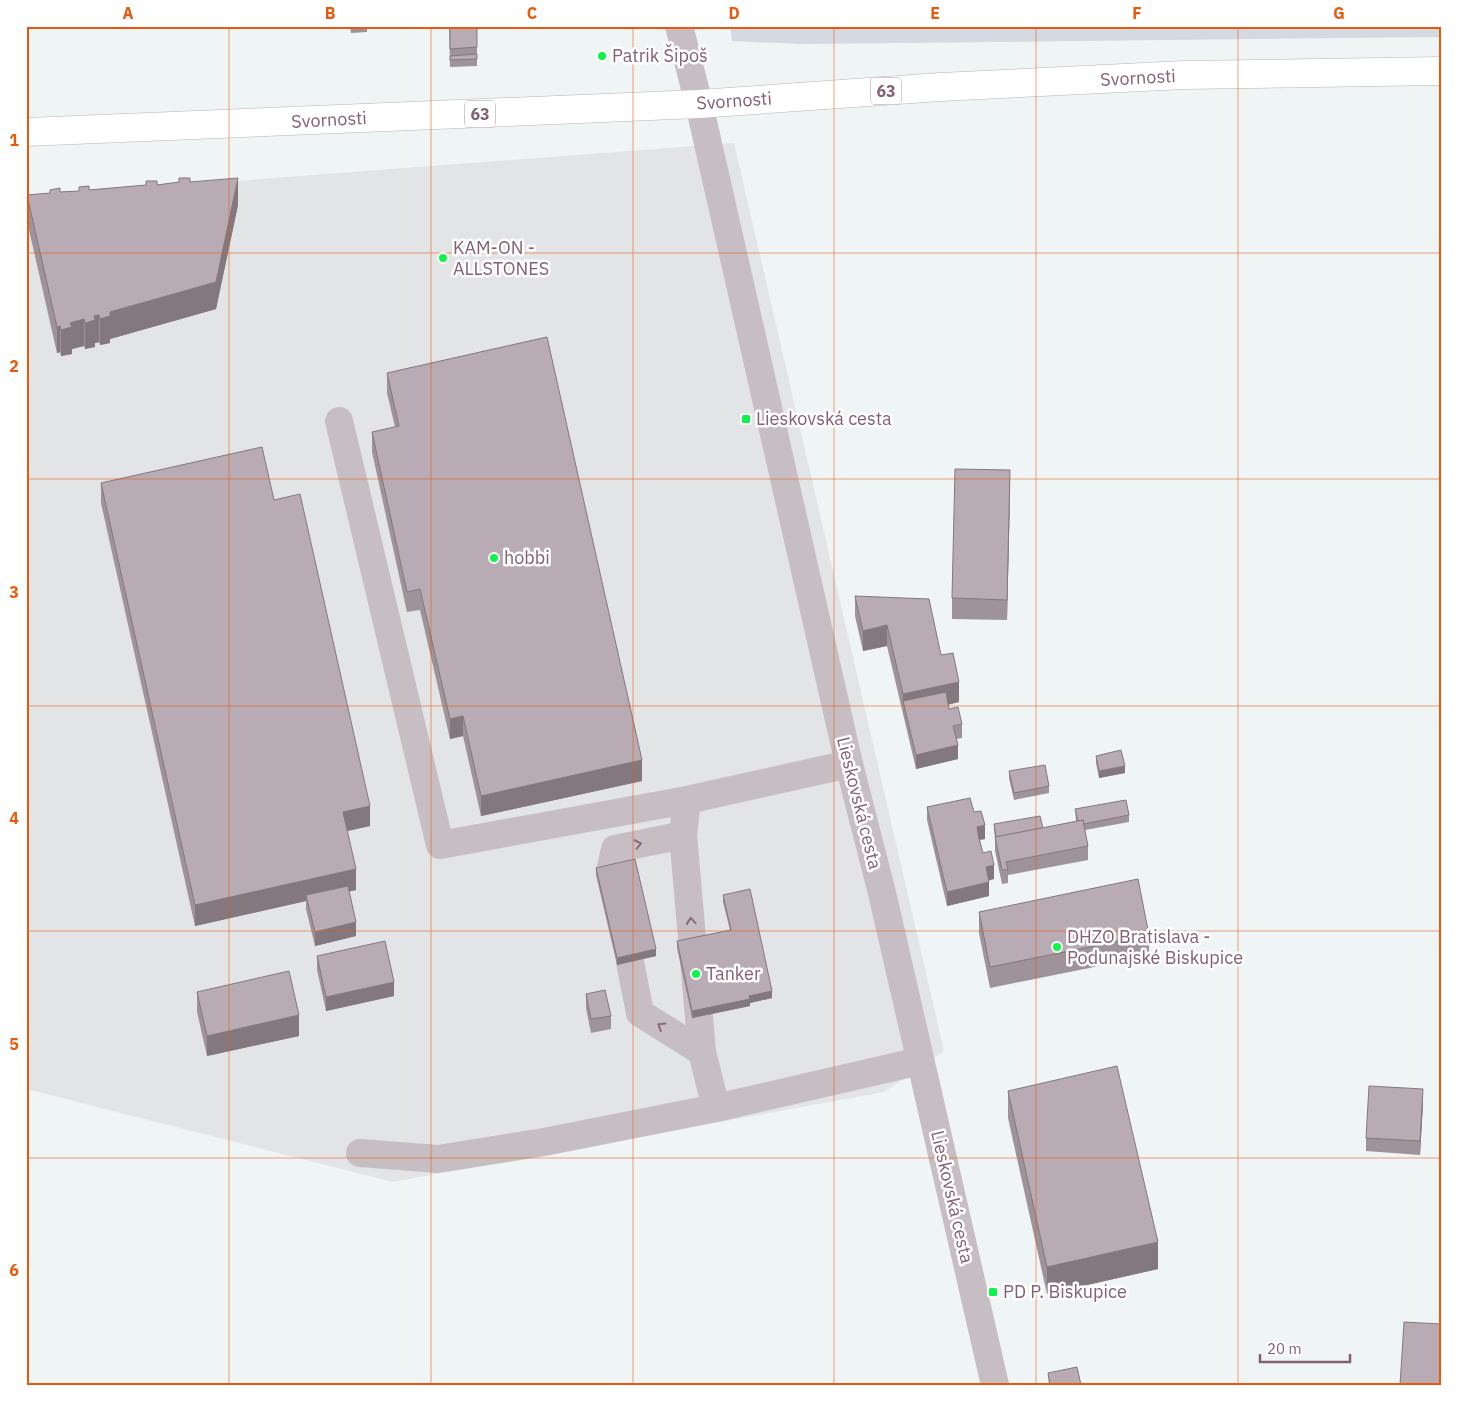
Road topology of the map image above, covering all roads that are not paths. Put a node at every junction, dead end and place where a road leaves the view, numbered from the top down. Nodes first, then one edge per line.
1 (679, 26) edge
2 (1441, 71) edge
3 (699, 104) junction
4 (26, 132) edge
5 (339, 421) dead end
6 (849, 764) junction
7 (687, 800) junction
8 (683, 835) junction
9 (610, 872) edge
10 (630, 962) edge
11 (702, 1052) junction
12 (920, 1061) junction
13 (716, 1108) junction
14 (360, 1153) dead end
15 (995, 1385) edge

1 - 3 street, Lieskovská cesta
2 - 3 main road, Svornosti / 63
3 - 4 main road, Svornosti / 63
3 - 6 street, Lieskovská cesta
5 - 7 street
6 - 7 street
6 - 12 street, Lieskovská cesta
7 - 8 street
9 -> 8 street
11 -> 8 street
11 -> 10 street
11 - 13 street
12 - 13 street
12 - 15 street, Lieskovská cesta
13 - 14 street

